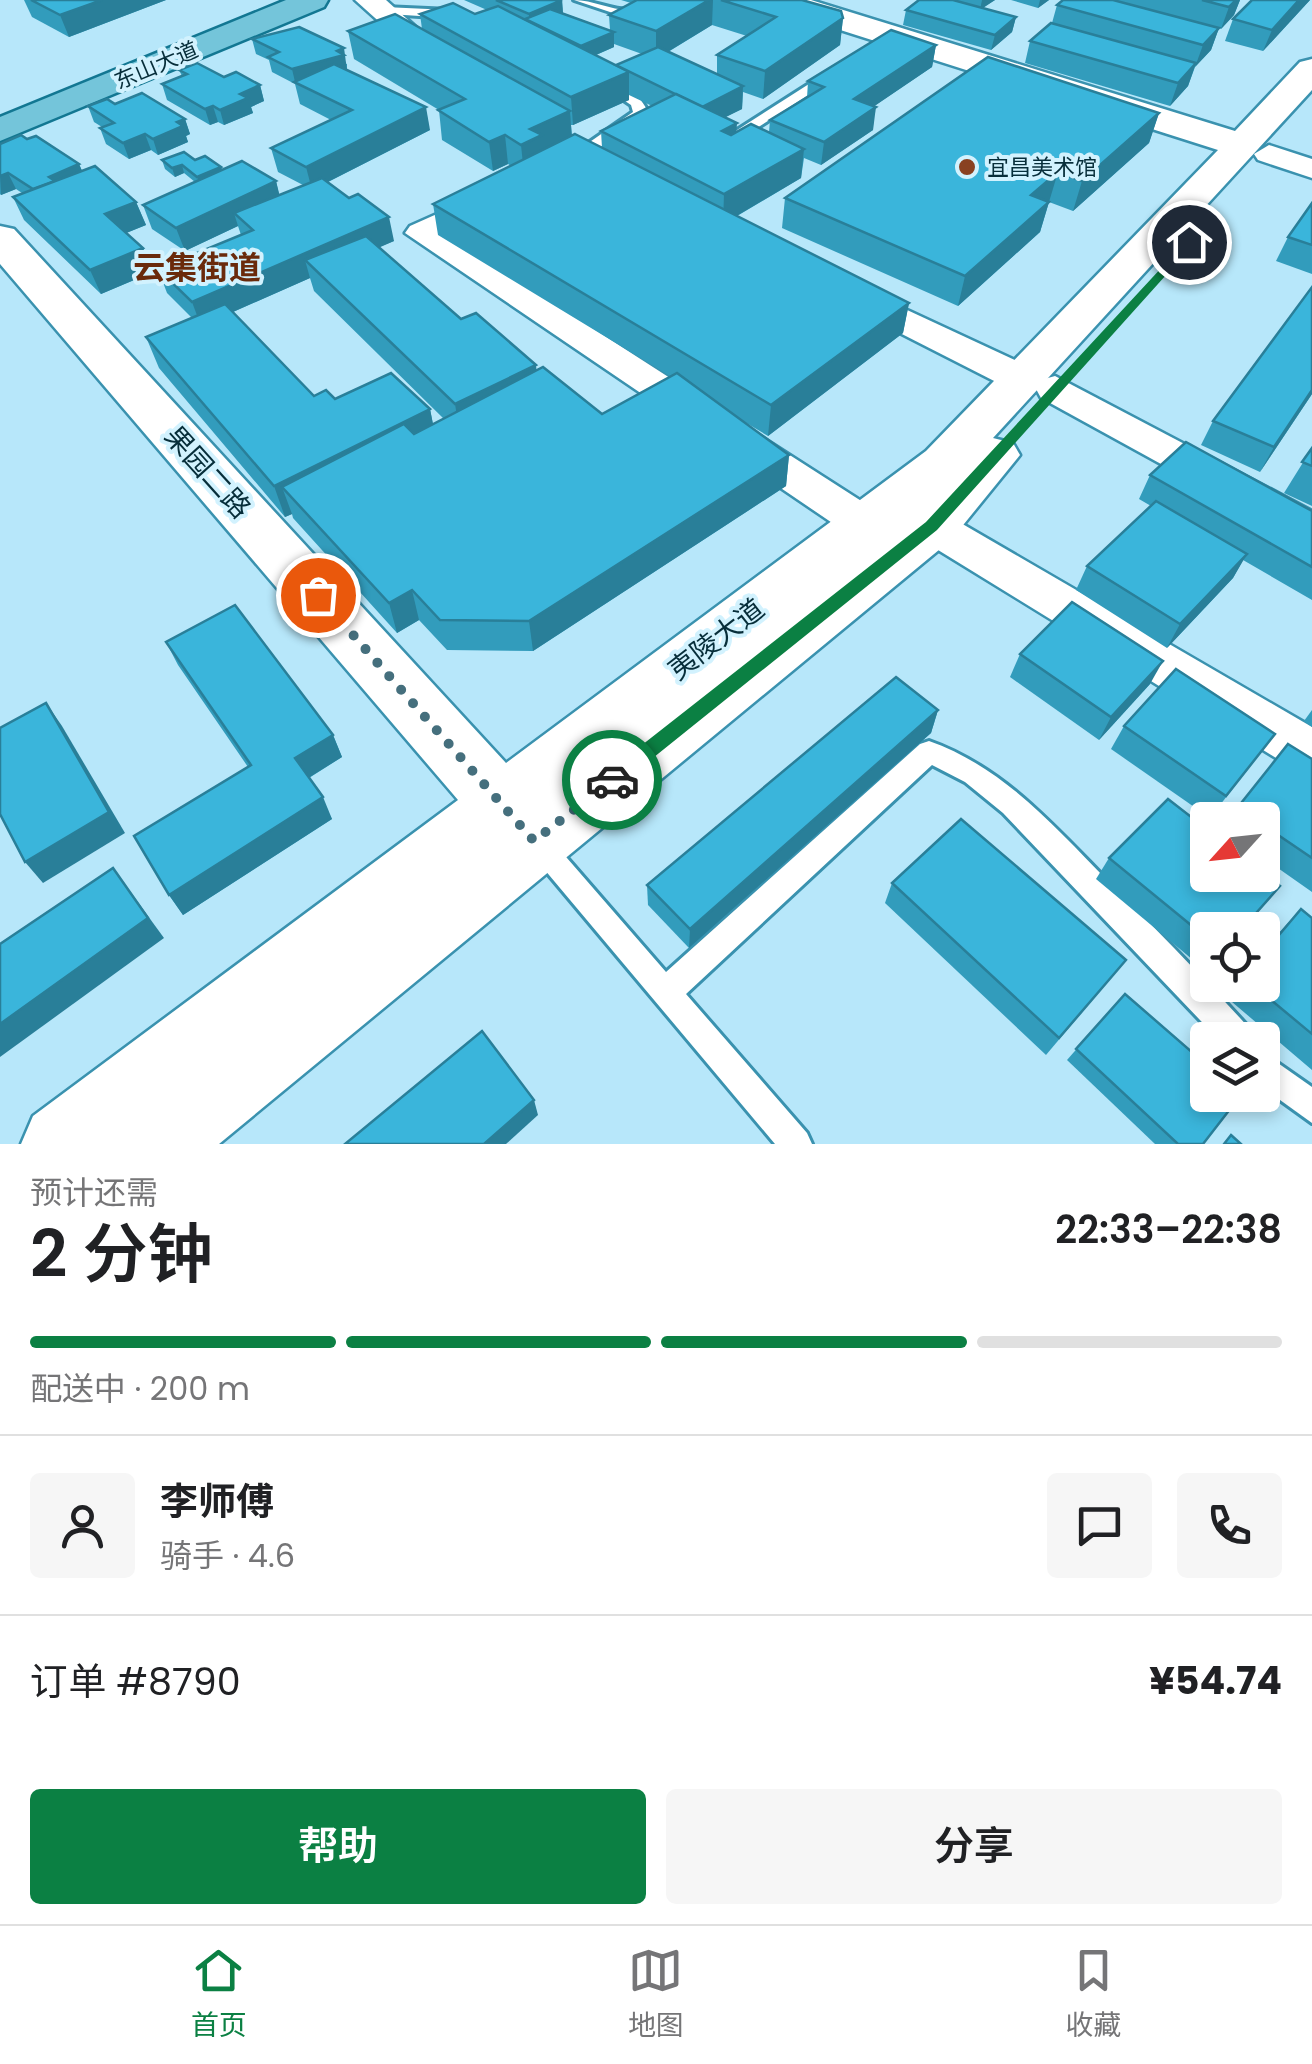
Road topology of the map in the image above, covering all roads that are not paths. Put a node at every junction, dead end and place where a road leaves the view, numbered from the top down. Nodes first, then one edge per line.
1 (244, 0) edge
2 (313, 0) edge
3 (580, 0) edge
4 (669, 0) edge
5 (778, 0) edge
6 (378, 5) edge
7 (472, 13) edge
8 (841, 67) edge
9 (455, 68) edge
10 (588, 68) edge
11 (1312, 69) edge
12 (0, 98) edge
13 (1312, 104) edge
14 (0, 130) edge
15 (741, 132) edge
16 (570, 143) junction
17 (1275, 156) edge
18 (610, 175) edge
19 (0, 238) edge
20 (816, 277) edge
21 (1036, 383) junction
22 (865, 524) junction
23 (932, 526) junction
24 (1312, 531) edge
25 (1312, 753) edge
26 (519, 822) junction
27 (665, 993) junction
28 (1223, 1022) edge
29 (1280, 1081) edge
30 (1312, 1107) edge
31 (62, 1144) edge
32 (157, 1144) edge
33 (796, 1144) edge

1 - 12 main road, 东山大道
2 - 14 main road, 东山大道
3 - 4 lane
5 - 17 main road
6 - 7 lane
6 - 9 street
8 - 15 lane
10 - 16 lane
11 - 17 main road, 夷陵大道
13 - 17 main road, 夷陵大道
16 - 18 street
16 - 22 street
17 - 21 main road, 夷陵大道
19 - 26 main road, 果园二路
20 - 21 street
21 - 22 main road, 夷陵大道
21 - 23 main road, 夷陵大道
21 - 24 street
22 - 26 main road, 夷陵大道
23 - 25 street
23 - 26 main road, 夷陵大道
26 - 27 lane
26 - 31 main road, 夷陵大道
26 - 32 main road, 夷陵大道
27 - 28 lane
27 - 33 lane
29 - 30 lane

